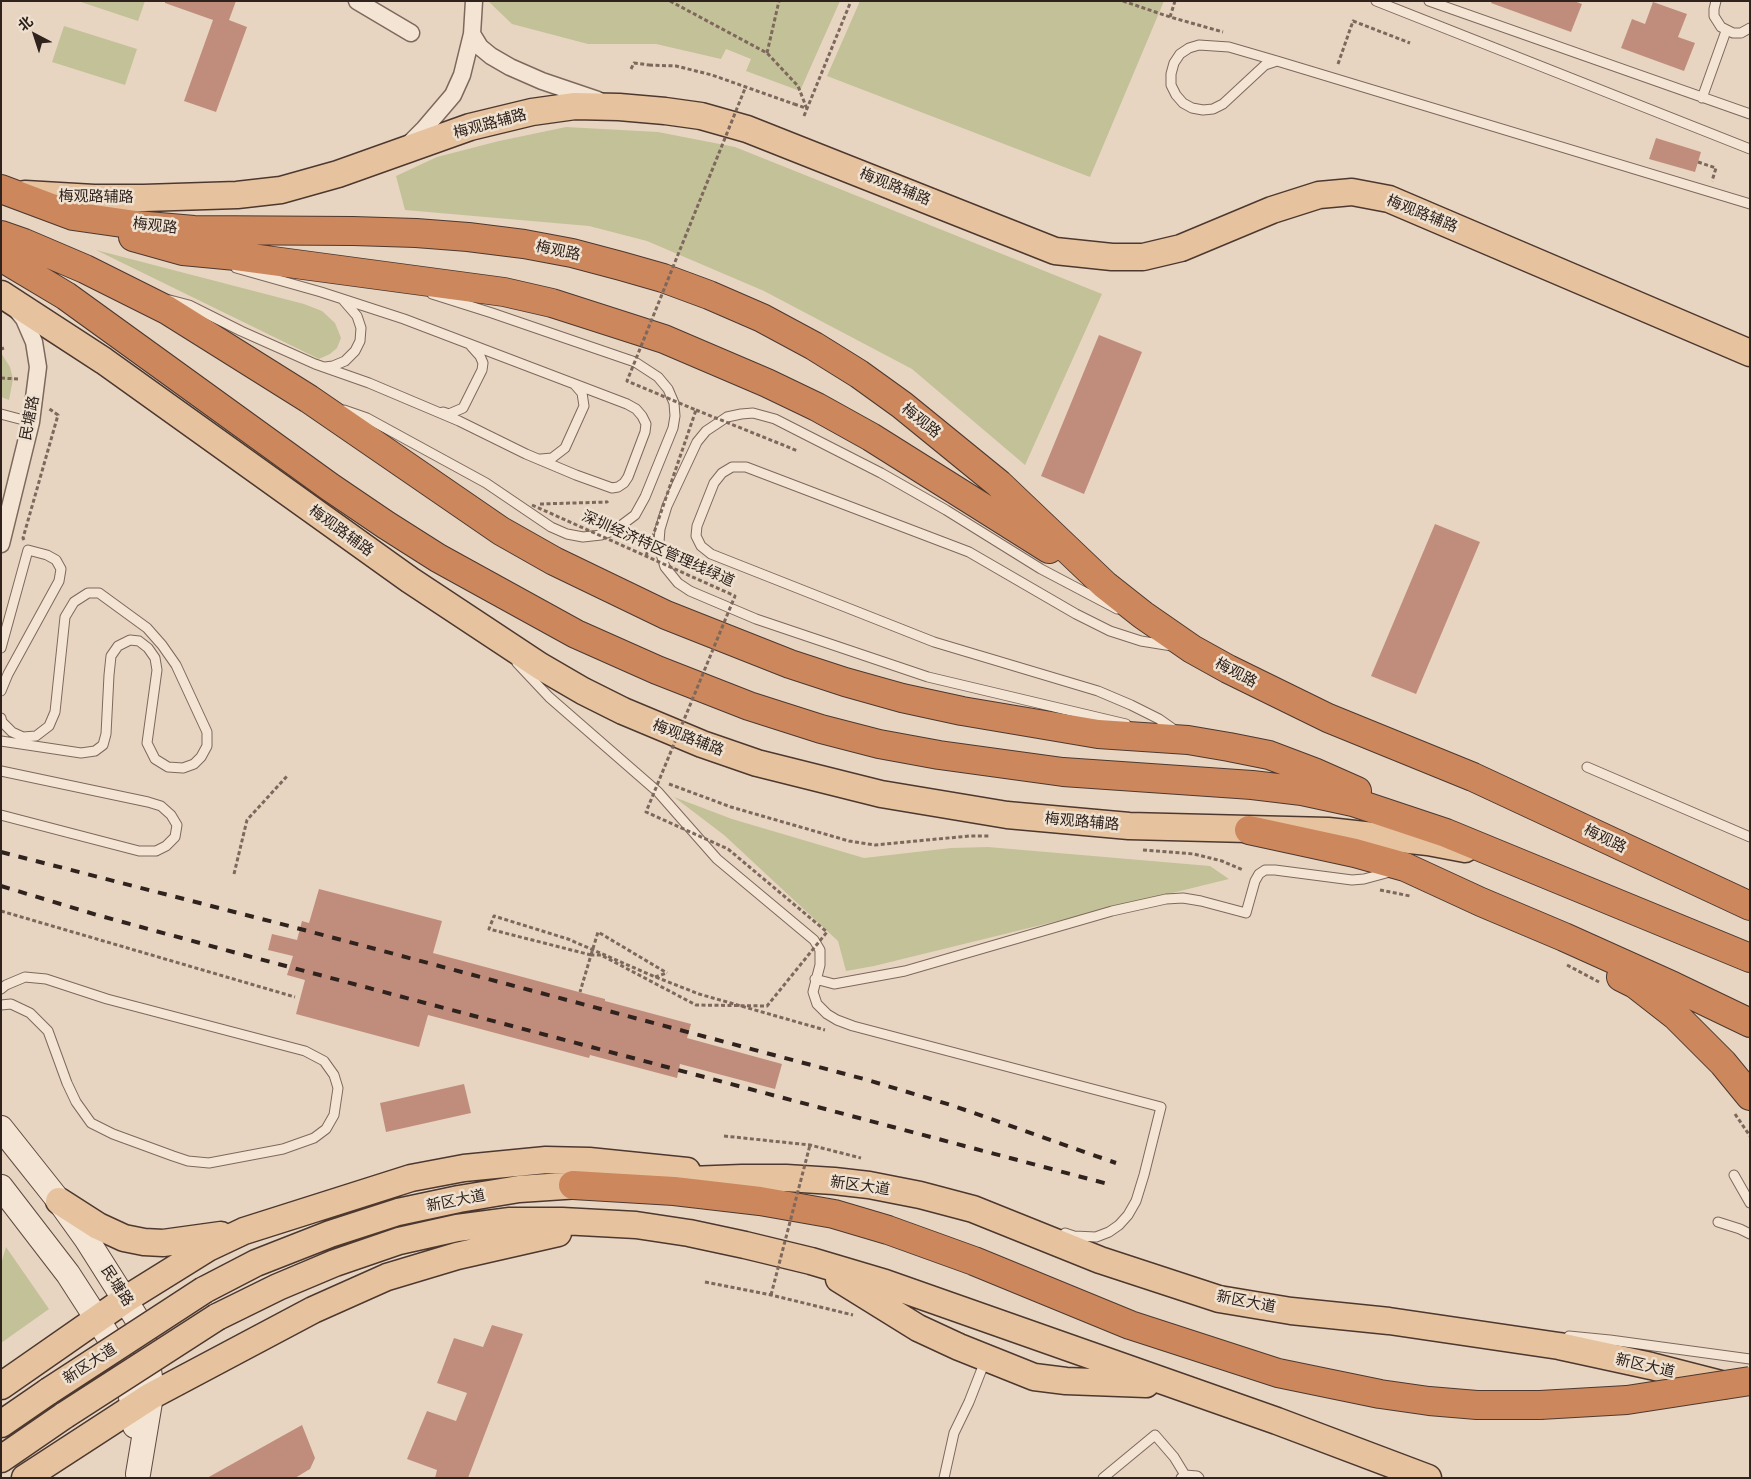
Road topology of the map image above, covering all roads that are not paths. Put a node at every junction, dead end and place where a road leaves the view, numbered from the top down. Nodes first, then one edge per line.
1 (357, 1) edge
2 (474, 1) edge
3 (1376, 1) edge
4 (1429, 1) edge
5 (1714, 2) edge
6 (1750, 28) edge
7 (1726, 31) junction
8 (411, 33) dead end
9 (472, 34) junction
10 (1278, 61) junction
11 (1702, 98) junction
12 (619, 107) junction
13 (1750, 114) edge
14 (1750, 149) edge
15 (403, 150) junction
16 (6, 191) edge
17 (1750, 204) edge
18 (73, 216) junction
19 (1, 235) edge
20 (183, 251) junction
21 (1, 257) edge
22 (358, 272) junction
23 (131, 291) junction
24 (4, 297) edge
25 (340, 298) junction
26 (467, 344) junction
27 (1750, 353) edge
28 (322, 367) junction
29 (575, 384) junction
30 (308, 399) junction
31 (433, 410) junction
32 (1, 414) edge
33 (31, 422) junction
34 (536, 458) junction
35 (1, 544) edge
36 (1105, 585) junction
37 (496, 638) junction
38 (1, 648) edge
39 (1192, 649) junction
40 (1, 691) edge
41 (1, 718) edge
42 (1188, 740) junction
43 (1, 741) edge
44 (1587, 767) dead end
45 (1, 771) edge
46 (1, 815) edge
47 (1249, 830) junction
48 (1446, 834) junction
49 (1750, 837) edge
50 (1495, 854) junction
51 (1405, 867) junction
52 (1743, 901) edge
53 (1481, 902) junction
54 (1750, 958) edge
55 (815, 979) junction
56 (1, 990) edge
57 (1, 1005) edge
58 (1750, 1023) edge
59 (1742, 1104) edge
60 (1, 1128) edge
61 (1734, 1175) dead end
62 (742, 1178) junction
63 (573, 1185) junction
64 (1, 1187) edge
65 (58, 1201) junction
66 (1750, 1203) edge
67 (973, 1209) junction
68 (1718, 1222) dead end
69 (636, 1225) junction
70 (1038, 1225) dead end
71 (1054, 1230) dead end
72 (244, 1231) junction
73 (1750, 1234) edge
74 (811, 1261) junction
75 (126, 1299) junction
76 (98, 1318) junction
77 (1469, 1332) junction
78 (986, 1358) junction
79 (1750, 1359) edge
80 (1750, 1381) edge
81 (1, 1386) edge
82 (1187, 1390) junction
83 (1750, 1391) edge
84 (142, 1401) junction
85 (1, 1424) edge
86 (1, 1459) edge
87 (138, 1476) edge
88 (1183, 1476) edge
89 (25, 1478) edge
90 (944, 1478) edge
91 (1103, 1478) edge
92 (1199, 1478) edge
93 (1428, 1478) edge

1 - 8 street
2 - 9 street
3 - 14 lane
4 - 11 lane
5 - 7 lane
6 - 7 lane
7 - 11 lane
9 - 12 street
9 - 15 street
10 - 10 lane
10 - 17 lane
11 - 13 lane
12 - 15 main road, 梅观路辅路
12 - 27 main road, 梅观路辅路
15 - 16 main road, 梅观路辅路
16 - 18 highway, 梅观路
18 - 20 highway
18 - 36 highway, 梅观路
19 - 23 highway
20 - 22 highway
20 - 25 lane
21 - 48 highway
22 - 30 lane
22 - 36 highway
23 - 28 lane
23 - 30 highway
24 - 33 street, 民塘路
24 - 37 main road, 梅观路辅路
25 - 26 lane
25 - 28 lane
26 - 29 lane
26 - 31 lane
28 - 31 lane
29 - 34 lane
29 - 34 lane
30 - 42 highway
31 - 34 lane
32 - 33 lane
33 - 35 street, 民塘路
36 - 39 highway, 梅观路
37 - 47 main road, 梅观路辅路
37 - 55 lane
38 - 40 lane
39 - 42 lane
39 - 42 lane
39 - 52 highway, 梅观路
41 - 43 lane
42 - 48 highway
44 - 49 lane
45 - 46 lane
47 - 50 main road, 梅观路辅路
47 - 51 highway
48 - 50 highway
50 - 54 highway
51 - 53 highway
51 - 55 lane
53 - 58 highway
53 - 59 highway
55 - 71 lane
56 - 57 lane
60 - 65 main road, 民塘路
61 - 66 lane
62 - 63 main road, 新区大道
62 - 67 main road, 新区大道
62 - 72 main road
63 - 80 highway, bridge
63 - 85 main road, 新区大道, bridge
64 - 76 main road, 民塘路
65 - 72 main road
65 - 75 main road, 民塘路
67 - 70 lane
67 - 77 main road, 新区大道
68 - 73 lane
69 - 74 main road, 新区大道
69 - 84 main road
69 - 86 main road, 新区大道, bridge
72 - 75 main road
74 - 78 main road
74 - 82 main road, 新区大道
75 - 76 main road
75 - 84 main road, 民塘路
76 - 81 main road
76 - 84 main road, 民塘路
77 - 79 lane
77 - 83 main road, 新区大道
78 - 82 main road
78 - 90 lane
82 - 93 main road, 新区大道
84 - 87 main road, 民塘路
84 - 89 main road
88 - 91 lane
88 - 92 lane

